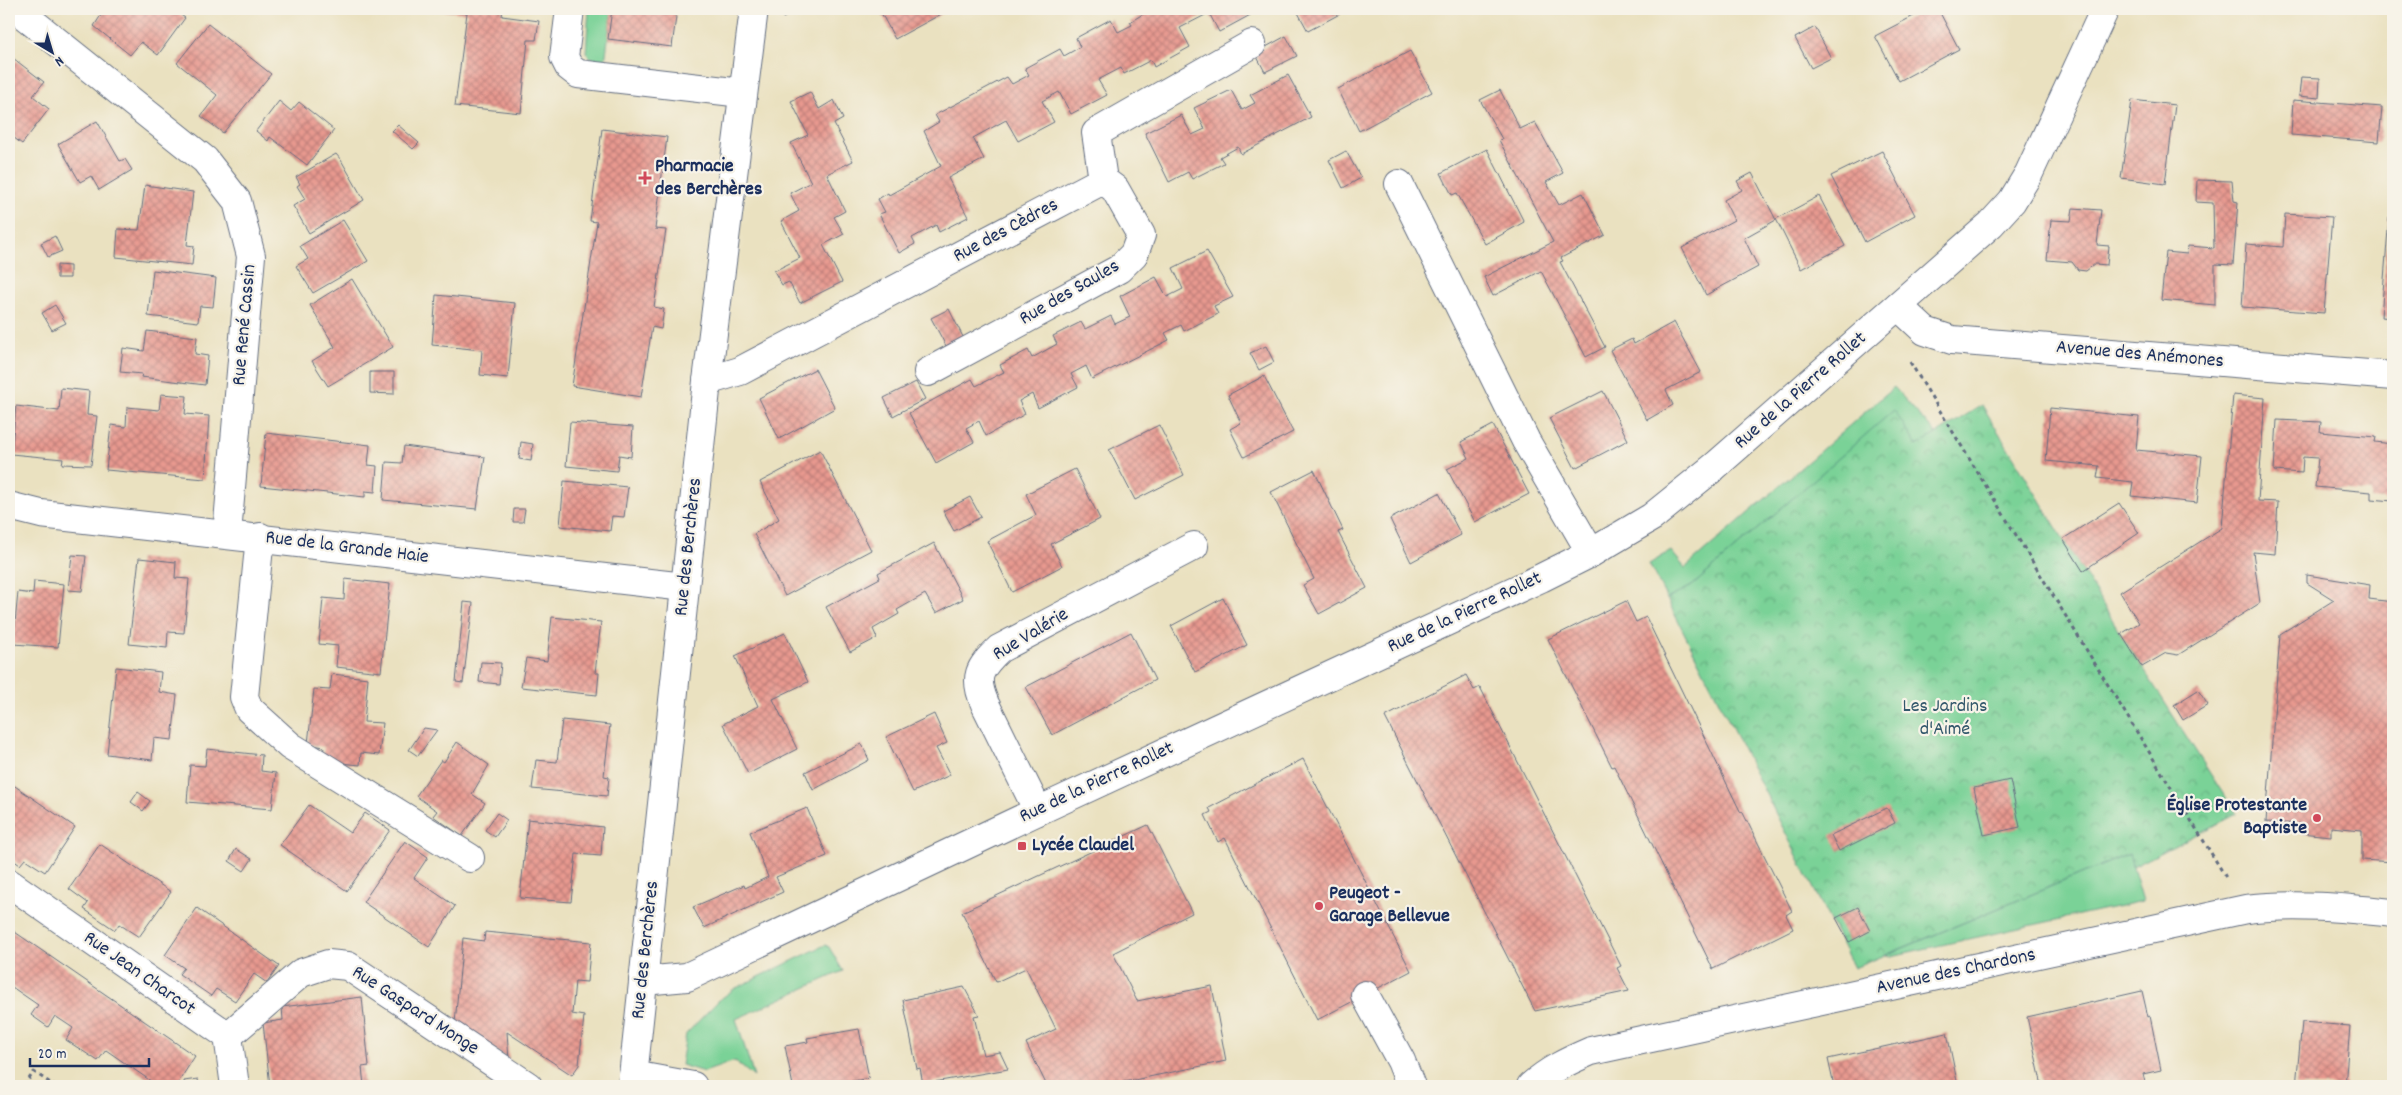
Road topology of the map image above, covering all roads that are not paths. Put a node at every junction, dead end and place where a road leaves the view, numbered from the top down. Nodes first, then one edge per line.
1 (16, 9) edge
2 (570, 9) edge
3 (754, 9) edge
4 (2105, 9) edge
5 (1252, 44) dead end
6 (742, 93) junction
7 (1103, 180) junction
8 (1398, 184) dead end
9 (1898, 306) junction
10 (928, 372) dead end
11 (2393, 376) edge
12 (707, 381) junction
13 (9, 506) edge
14 (227, 534) junction
15 (1194, 546) dead end
16 (259, 547) junction
17 (1591, 553) junction
18 (685, 587) junction
19 (1038, 811) junction
20 (470, 858) dead end
21 (9, 883) edge
22 (2393, 913) edge
23 (643, 981) junction
24 (1364, 995) dead end
25 (228, 1036) junction
26 (632, 1080) edge
27 (235, 1086) edge
28 (528, 1086) edge
29 (693, 1086) edge
30 (1411, 1086) edge
31 (1531, 1086) edge

1 - 14 street, Rue René Cassin
2 - 6 street
3 - 6 street, Rue des Berchères
4 - 9 street, Rue de la Pierre Rollet
5 - 7 street
6 - 12 street, Rue des Berchères
7 - 10 street, Rue des Saules
7 - 12 street, Rue des Cèdres
8 - 17 street
9 - 11 street, Avenue des Anémones
9 - 17 street, Rue de la Pierre Rollet
12 - 18 street, Rue des Berchères
13 - 14 street, Rue de la Grande Haie
14 - 16 street, Rue de la Grande Haie
15 - 19 street, Rue Valérie
16 - 18 street, Rue de la Grande Haie
16 - 20 street
17 - 19 street, Rue de la Pierre Rollet
18 - 23 street, Rue des Berchères
19 - 23 street, Rue de la Pierre Rollet
21 - 25 street, Rue Jean Charcot
22 - 31 street, Avenue des Chardons
23 - 26 street, Rue des Berchères
24 - 30 street
25 - 27 street
25 - 28 street, Rue Gaspard Monge
26 - 29 street

